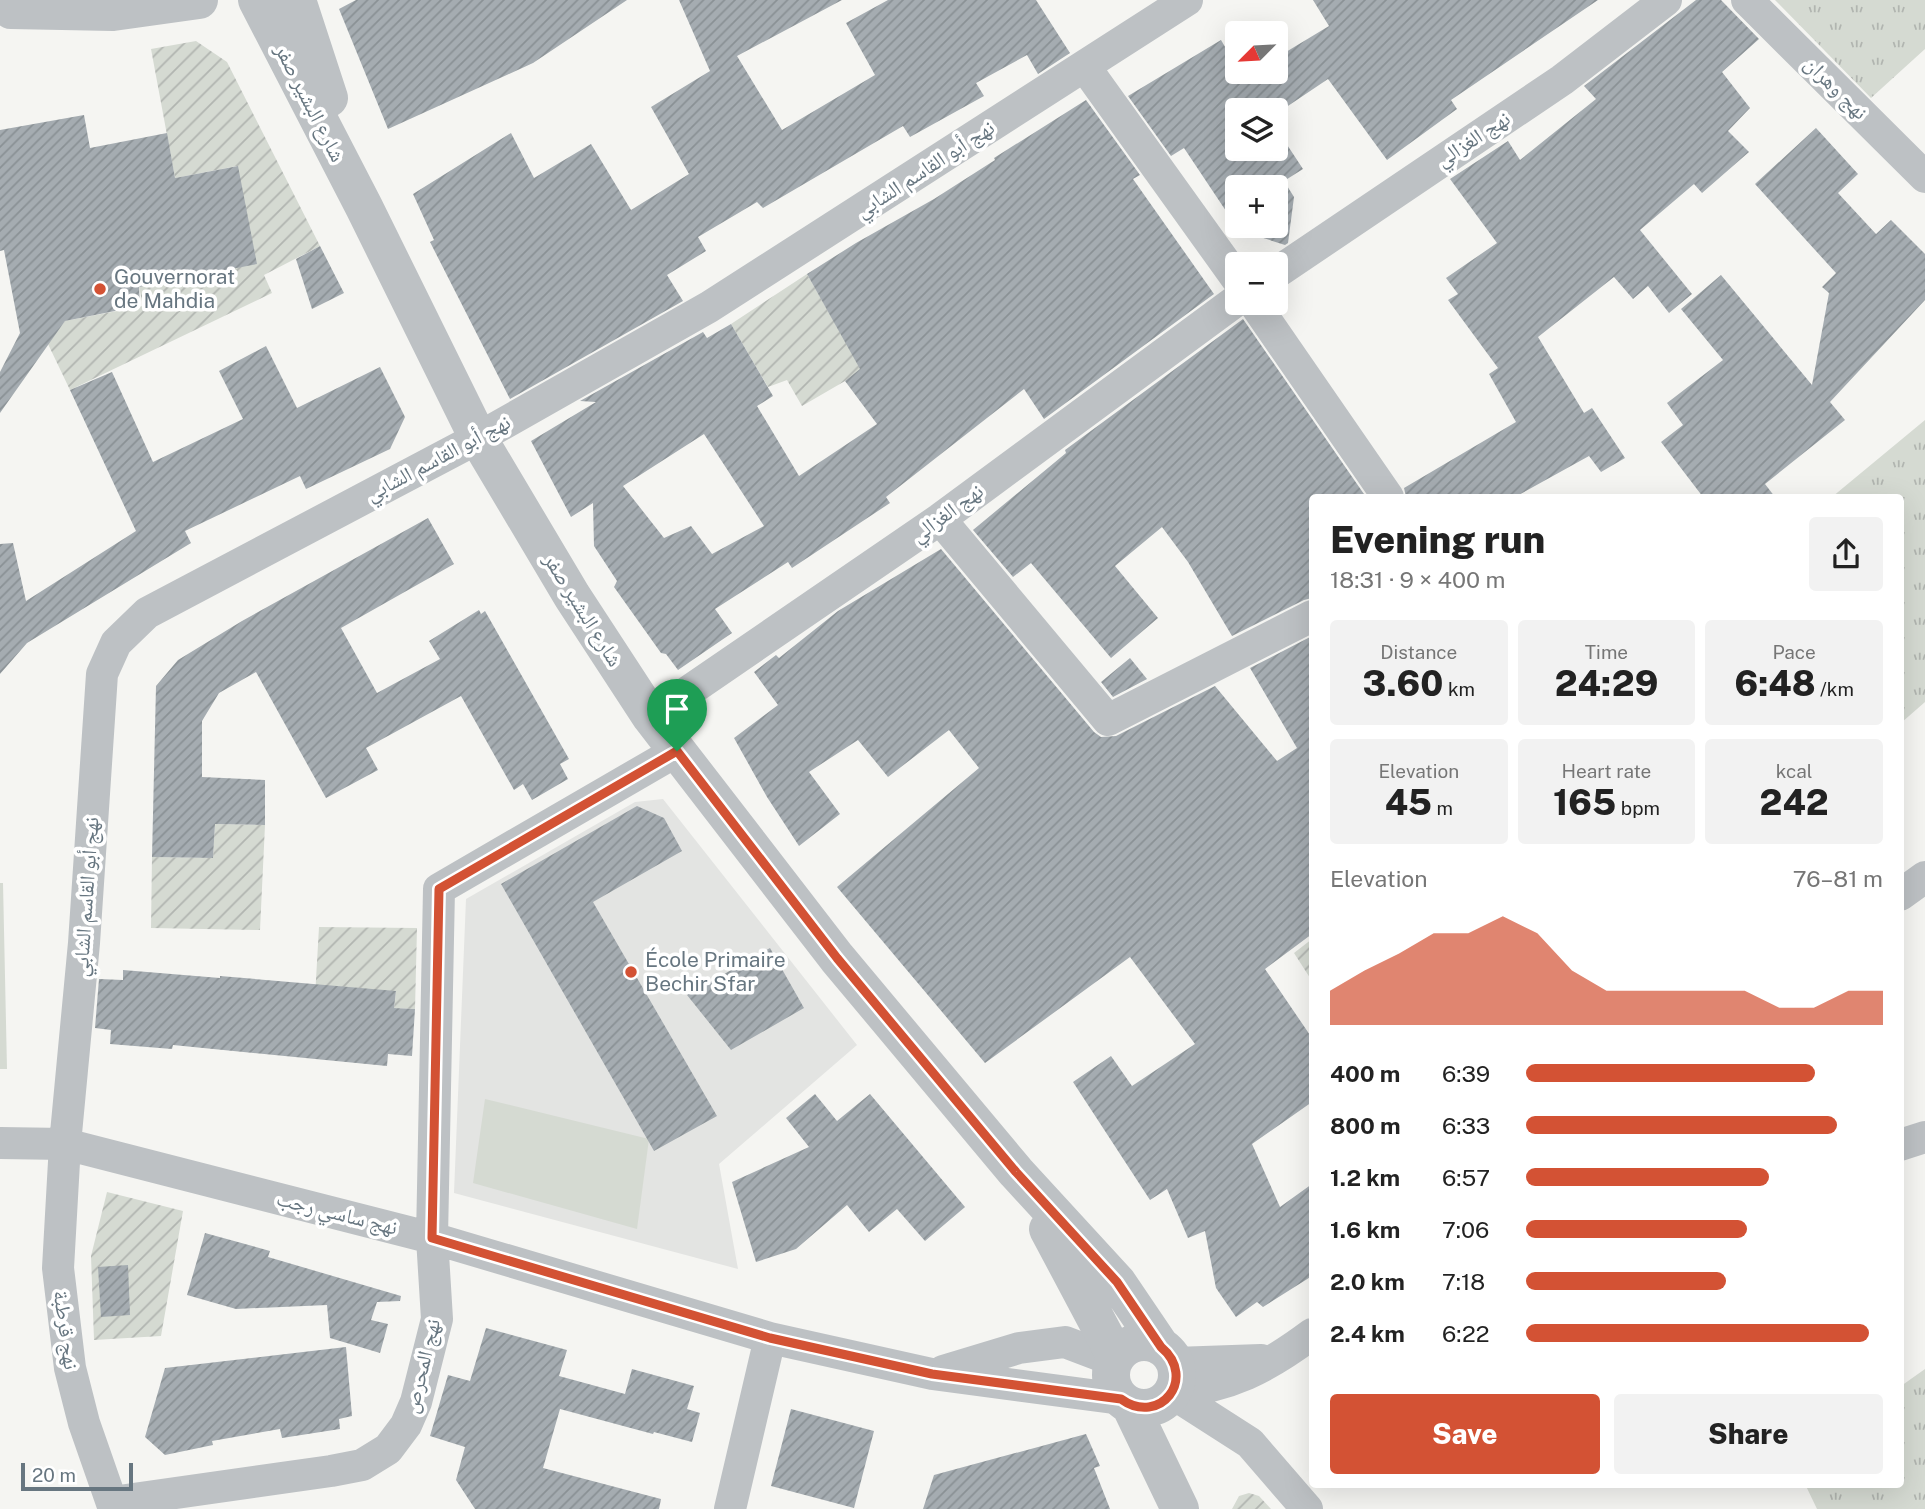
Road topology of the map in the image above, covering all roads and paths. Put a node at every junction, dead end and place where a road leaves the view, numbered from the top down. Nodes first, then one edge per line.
1 (199, 0) edge
2 (257, 0) edge
3 (297, 0) edge
4 (1187, 0) edge
5 (1666, 0) edge
6 (1747, 0) edge
7 (16, 8) edge
8 (1085, 67) junction
9 (1925, 177) edge
10 (364, 207) junction
11 (1225, 262) edge
12 (1288, 265) edge
13 (1225, 309) edge
14 (1262, 315) edge
15 (478, 438) junction
16 (1386, 494) edge
17 (940, 519) junction
18 (1309, 618) edge
19 (651, 717) junction
20 (677, 751) junction
21 (1925, 877) edge
22 (1904, 892) edge
23 (1925, 1137) edge
24 (0, 1143) edge
25 (65, 1144) junction
26 (1904, 1144) edge
27 (1016, 1172) junction
28 (432, 1238) junction
29 (1309, 1336) edge
30 (770, 1338) junction
31 (1309, 1348) edge
32 (1115, 1359) junction
33 (1278, 1359) junction
34 (932, 1374) junction
35 (1169, 1375) junction
36 (1126, 1402) junction
37 (113, 1505) edge
38 (730, 1509) edge
39 (1180, 1509) edge
40 (1194, 1509) edge
41 (1307, 1509) edge

1 - 7 street
2 - 10 street, شارع البشير صفر
3 - 10 street, شارع البشير صفر
4 - 8 street, نهج أبو القاسم الشابي
5 - 12 street, نهج الغزالي
6 - 9 street, نهج وهران
8 - 11 street
8 - 15 street, نهج أبو القاسم الشابي
10 - 15 street, شارع البشير صفر
13 - 17 street, نهج الغزالي
14 - 16 street
15 - 19 street, شارع البشير صفر
15 - 25 street, نهج أبو القاسم الشابي
17 - 18 street
17 - 19 street, نهج الغزالي
19 - 20 street, شارع البشير صفر
20 - 27 street, شارع البشير صفر
20 - 28 street, نهج المحرص
21 - 22 street
23 - 26 street
24 - 25 street, نهج ساسي رجب
25 - 28 street, نهج ساسي رجب
25 - 37 street, نهج قرطبة
27 - 32 street, شارع البشير صفر
27 - 35 street, شارع البشير صفر
28 - 30 street, نهج ساسي رجب
28 - 37 street, نهج المحرص
29 - 33 street
30 - 34 street, نهج ساسي رجب
30 - 38 street
31 - 33 street
32 - 34 street
32 - 35 street
32 - 36 street
33 - 35 street
34 - 36 street, نهج ساسي رجب
35 - 36 street
35 - 40 street
35 - 41 street
36 - 39 street

